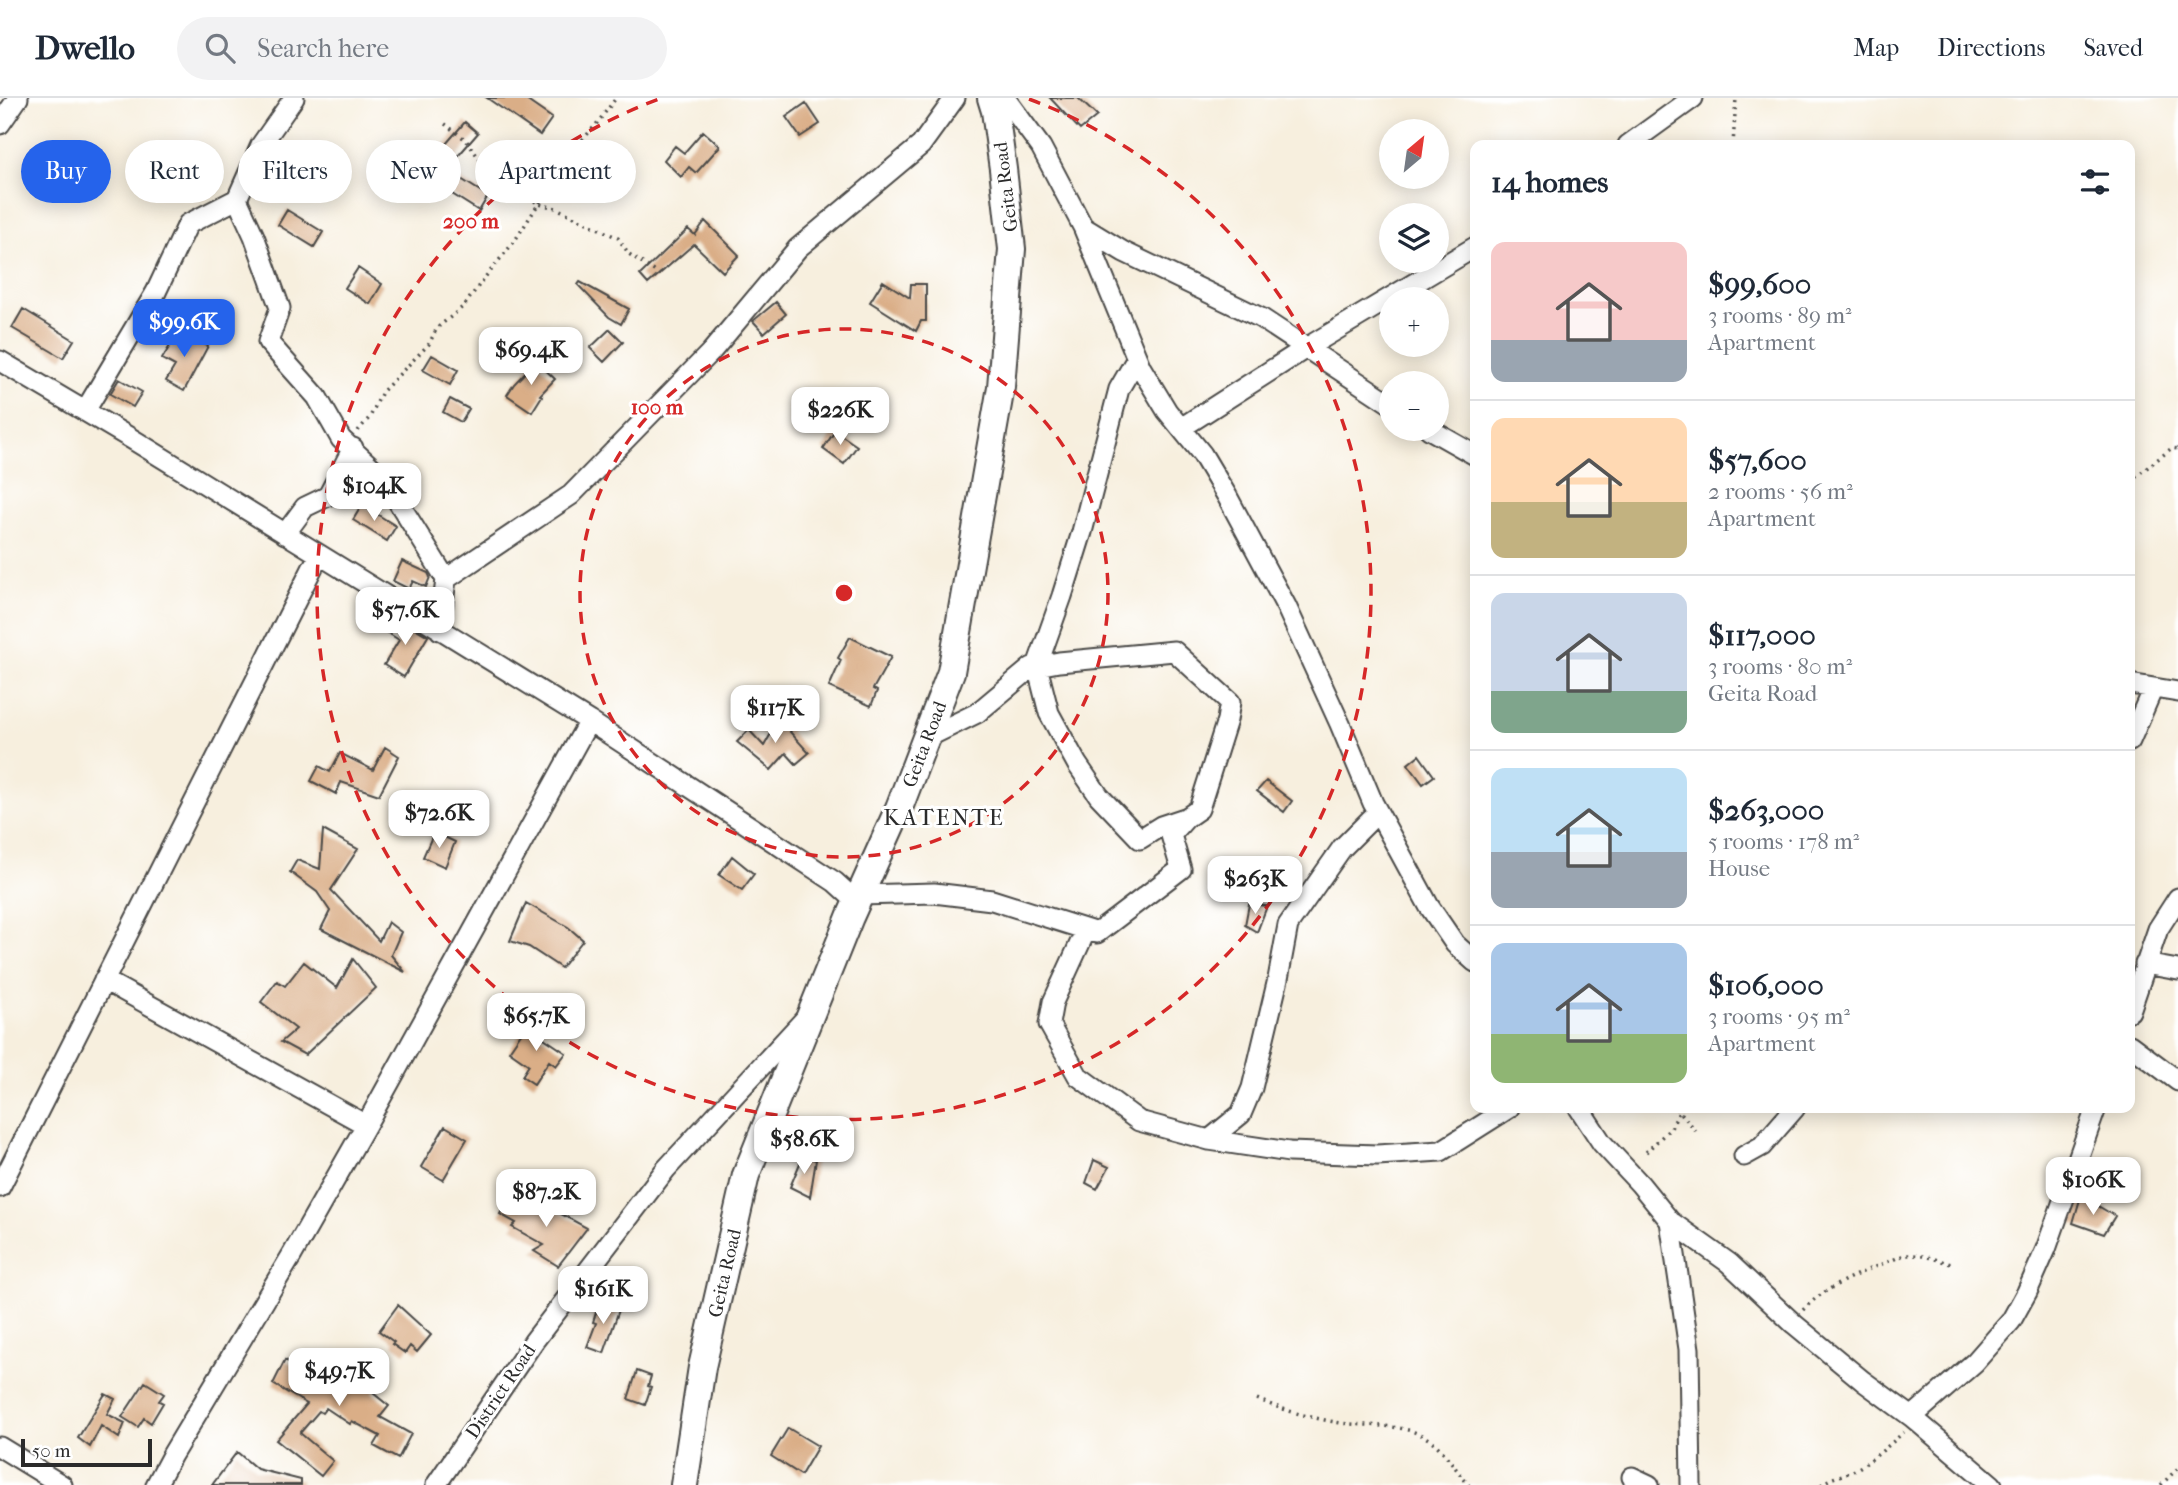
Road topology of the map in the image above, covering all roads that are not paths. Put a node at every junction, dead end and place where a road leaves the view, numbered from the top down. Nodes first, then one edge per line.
1 (18, 98) edge
2 (294, 98) edge
3 (956, 98) edge
4 (991, 98) edge
5 (1004, 98) edge
6 (1693, 98) edge
7 (0, 124) edge
8 (1635, 140) edge
9 (237, 198) junction
10 (1083, 227) junction
11 (1470, 250) edge
12 (1306, 348) junction
13 (1137, 358) junction
14 (0, 360) edge
15 (1379, 396) edge
16 (85, 411) junction
17 (1181, 428) junction
18 (1449, 440) edge
19 (353, 448) junction
20 (1470, 452) edge
21 (285, 534) junction
22 (319, 555) junction
23 (446, 579) junction
24 (440, 630) junction
25 (1037, 666) junction
26 (2135, 685) edge
27 (2153, 688) junction
28 (2178, 692) edge
29 (589, 721) junction
30 (2135, 729) edge
31 (926, 738) junction
32 (1378, 812) junction
33 (1186, 818) junction
34 (2178, 898) edge
35 (858, 899) junction
36 (1086, 930) junction
37 (1470, 958) edge
38 (2145, 964) junction
39 (2178, 971) edge
40 (104, 980) junction
41 (2135, 995) edge
42 (813, 1011) junction
43 (2135, 1049) edge
44 (2177, 1079) edge
45 (1501, 1113) edge
46 (1582, 1113) edge
47 (1791, 1113) edge
48 (2094, 1113) edge
49 (366, 1125) junction
50 (1209, 1140) junction
51 (1744, 1156) dead end
52 (0, 1187) edge
53 (1670, 1221) junction
54 (1914, 1419) junction
55 (0, 1447) edge
56 (62, 1485) edge
57 (156, 1485) edge
58 (436, 1485) edge
59 (684, 1485) edge
60 (1691, 1485) edge
61 (1992, 1485) edge

1 - 7 street
2 - 9 street
3 - 23 street
4 - 31 main road, Geita Road
5 - 10 street
6 - 8 street
9 - 16 street
9 - 19 street
10 - 12 street
10 - 13 street
11 - 12 street
12 - 15 street
12 - 17 street
13 - 17 street
13 - 25 street
14 - 16 street
16 - 21 street
17 - 32 street
18 - 20 street
19 - 21 street
19 - 23 street
21 - 22 street
22 - 24 street
22 - 40 street
23 - 24 street
24 - 29 street
25 - 31 street
25 - 33 street
25 - 33 street
26 - 27 street
27 - 28 street
27 - 30 street
29 - 35 street
29 - 49 street
31 - 35 main road, Geita Road
32 - 37 street
32 - 50 street
33 - 36 street
34 - 38 street
35 - 36 street
35 - 42 main road, Geita Road
36 - 50 street
38 - 39 street
38 - 41 street
40 - 49 street
40 - 52 street
42 - 58 street, District Road
42 - 59 main road, Geita Road
43 - 44 street
45 - 50 street
46 - 53 street
47 - 51 street
48 - 54 street
49 - 57 street
53 - 54 street
53 - 60 street
54 - 61 street
55 - 56 street

